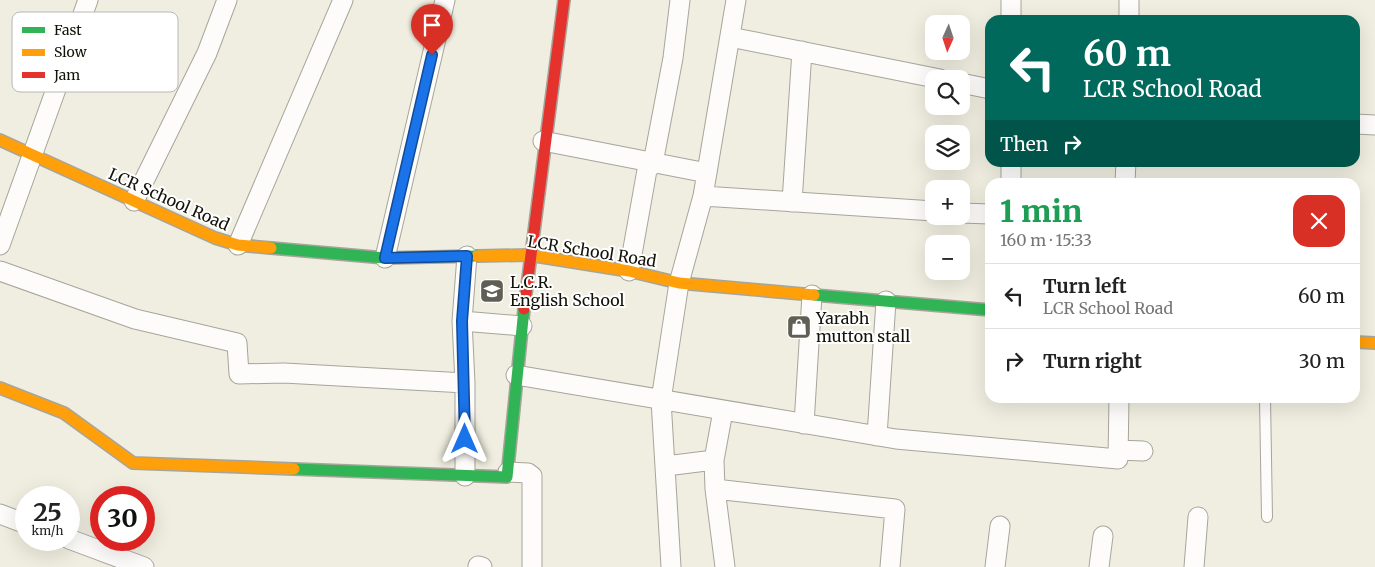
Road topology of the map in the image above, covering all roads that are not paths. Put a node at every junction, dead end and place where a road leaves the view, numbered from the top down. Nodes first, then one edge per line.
1 (88, 0) edge
2 (227, 0) edge
3 (343, 0) edge
4 (445, 0) edge
5 (564, 0) edge
6 (680, 0) edge
7 (736, 0) edge
8 (1011, 0) edge
9 (1129, 0) edge
10 (84, 12) edge
11 (1011, 15) edge
12 (1129, 15) edge
13 (730, 37) junction
14 (802, 51) junction
15 (925, 76) edge
16 (970, 85) edge
17 (985, 88) edge
18 (55, 92) edge
19 (1360, 124) edge
20 (1375, 125) edge
21 (0, 140) edge
22 (543, 141) junction
23 (32, 155) junction
24 (653, 163) junction
25 (706, 173) junction
26 (703, 196) junction
27 (134, 202) junction
28 (792, 202) junction
29 (925, 210) edge
30 (970, 213) edge
31 (985, 214) edge
32 (238, 245) junction
33 (0, 246) edge
34 (529, 255) junction
35 (467, 256) junction
36 (385, 258) junction
37 (629, 271) junction
38 (0, 272) edge
39 (679, 283) junction
40 (812, 295) junction
41 (886, 301) junction
42 (985, 310) edge
43 (462, 321) junction
44 (522, 326) junction
45 (1360, 342) edge
46 (1375, 343) edge
47 (516, 375) junction
48 (465, 383) junction
49 (0, 388) edge
50 (661, 400) junction
51 (1119, 403) edge
52 (1265, 403) edge
53 (723, 411) junction
54 (804, 424) junction
55 (877, 436) junction
56 (1118, 450) junction
57 (1143, 451) dead end
58 (714, 460) junction
59 (666, 466) junction
60 (508, 472) junction
61 (465, 476) junction
62 (715, 488) junction
63 (0, 514) edge
64 (1198, 516) dead end
65 (1267, 517) dead end
66 (15, 520) edge
67 (1000, 526) dead end
68 (1103, 536) dead end
69 (80, 544) edge
70 (144, 567) edge
71 (532, 567) edge
72 (670, 567) edge
73 (725, 567) edge
74 (890, 567) edge
75 (995, 567) edge
76 (1099, 567) edge
77 (1194, 567) edge

1 - 10 street
2 - 27 street
3 - 32 street
4 - 36 street
5 - 22 street
6 - 24 street
7 - 13 street
8 - 11 street
9 - 12 street
13 - 14 street
13 - 25 street
14 - 15 street
14 - 28 street
16 - 17 street
18 - 23 street
19 - 20 street
21 - 23 street, LCR School Road
22 - 24 street
22 - 34 street
23 - 27 street, LCR School Road
23 - 33 street
24 - 25 street
24 - 37 street
25 - 26 street
26 - 28 street
26 - 39 street
27 - 32 street, LCR School Road
28 - 29 street
30 - 31 street
32 - 36 street, LCR School Road
34 - 35 street, LCR School Road
34 - 37 street, LCR School Road
34 - 44 street
35 - 36 street, LCR School Road
35 - 43 street
37 - 39 street, LCR School Road
38 - 48 street
39 - 40 street, LCR School Road
39 - 50 street
40 - 41 street, LCR School Road
40 - 54 street
41 - 42 street, LCR School Road
41 - 55 street
43 - 44 street
43 - 48 street
44 - 47 street
45 - 46 street
47 - 50 street
47 - 60 street
48 - 61 street
49 - 61 street
50 - 53 street
50 - 59 street
51 - 56 street
52 - 65 lane
53 - 54 street
53 - 58 street
54 - 55 street
55 - 56 street
56 - 57 street
58 - 59 street
58 - 62 street
59 - 72 street
60 - 61 street
60 - 71 street
62 - 73 street
62 - 74 street
63 - 66 street
64 - 77 street
67 - 75 street
68 - 76 street
69 - 70 street

